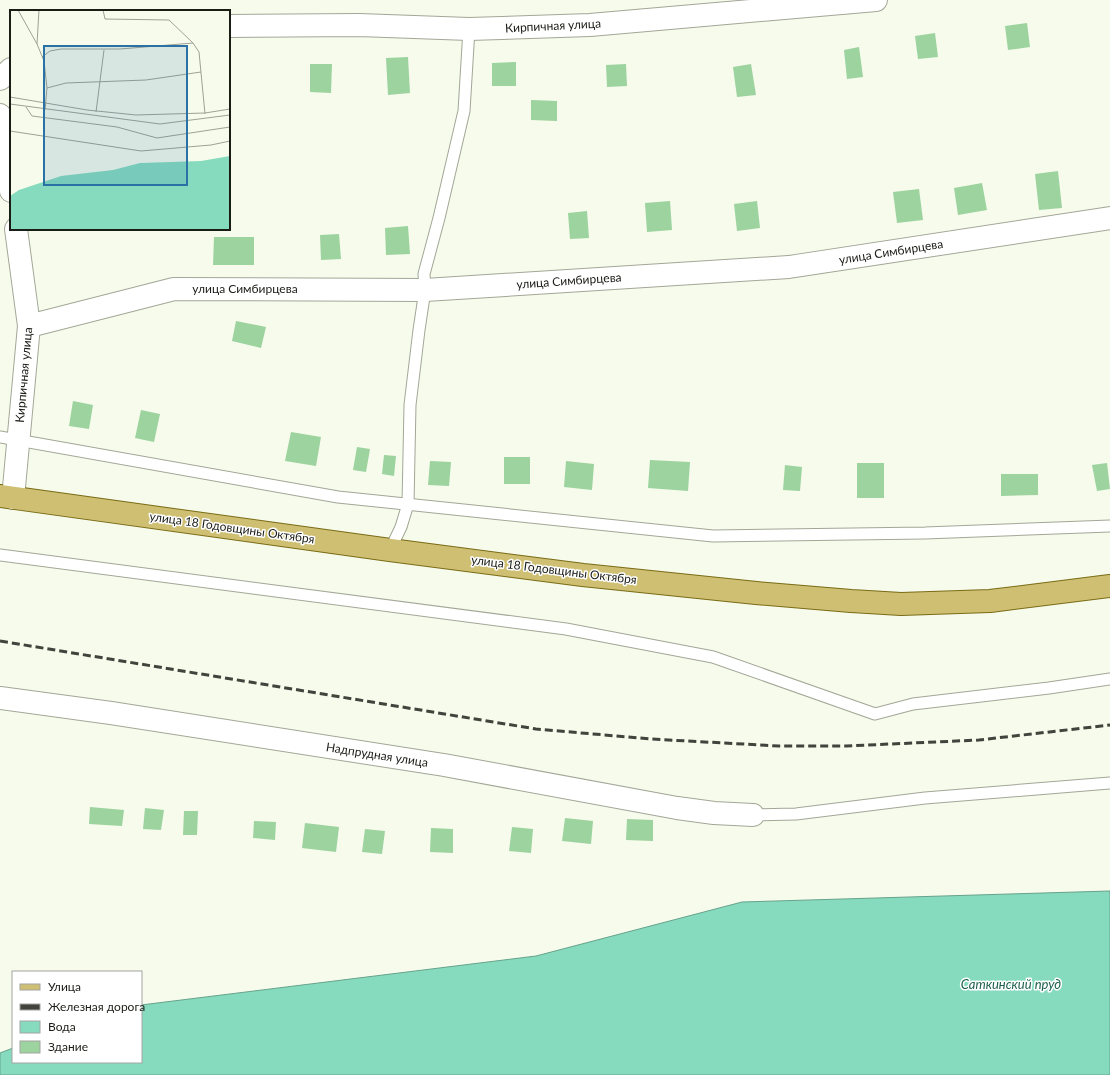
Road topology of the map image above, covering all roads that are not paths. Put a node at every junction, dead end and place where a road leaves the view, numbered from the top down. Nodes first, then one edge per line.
1 (876, 0) edge
2 (230, 26) edge
3 (469, 29) junction
4 (10, 70) edge
5 (0, 79) edge
6 (0, 115) edge
7 (10, 184) edge
8 (1110, 218) edge
9 (16, 230) edge
10 (425, 290) junction
11 (29, 326) junction
12 (9, 439) edge
13 (7, 497) edge
14 (408, 504) junction
15 (1110, 526) edge
16 (390, 550) junction
17 (0, 555) edge
18 (1110, 586) edge
19 (1110, 679) edge
20 (0, 698) edge
21 (1110, 783) edge
22 (753, 815) joint

1 - 3 street, Кирпичная улица
2 - 3 street, Кирпичная улица
3 - 10 lane
4 - 5 street
6 - 7 street
8 - 10 street, улица Симбирцева
9 - 11 street, Кирпичная улица
10 - 11 street, улица Симбирцева
10 - 14 lane
11 - 12 street, Кирпичная улица
12 - 13 street, Кирпичная улица
12 - 14 lane
13 - 16 main road, улица 18 Годовщины Октября
14 - 15 lane
14 - 16 lane
16 - 18 main road, улица 18 Годовщины Октября
17 - 19 lane
20 - 22 street, Надпрудная улица
21 - 22 lane

